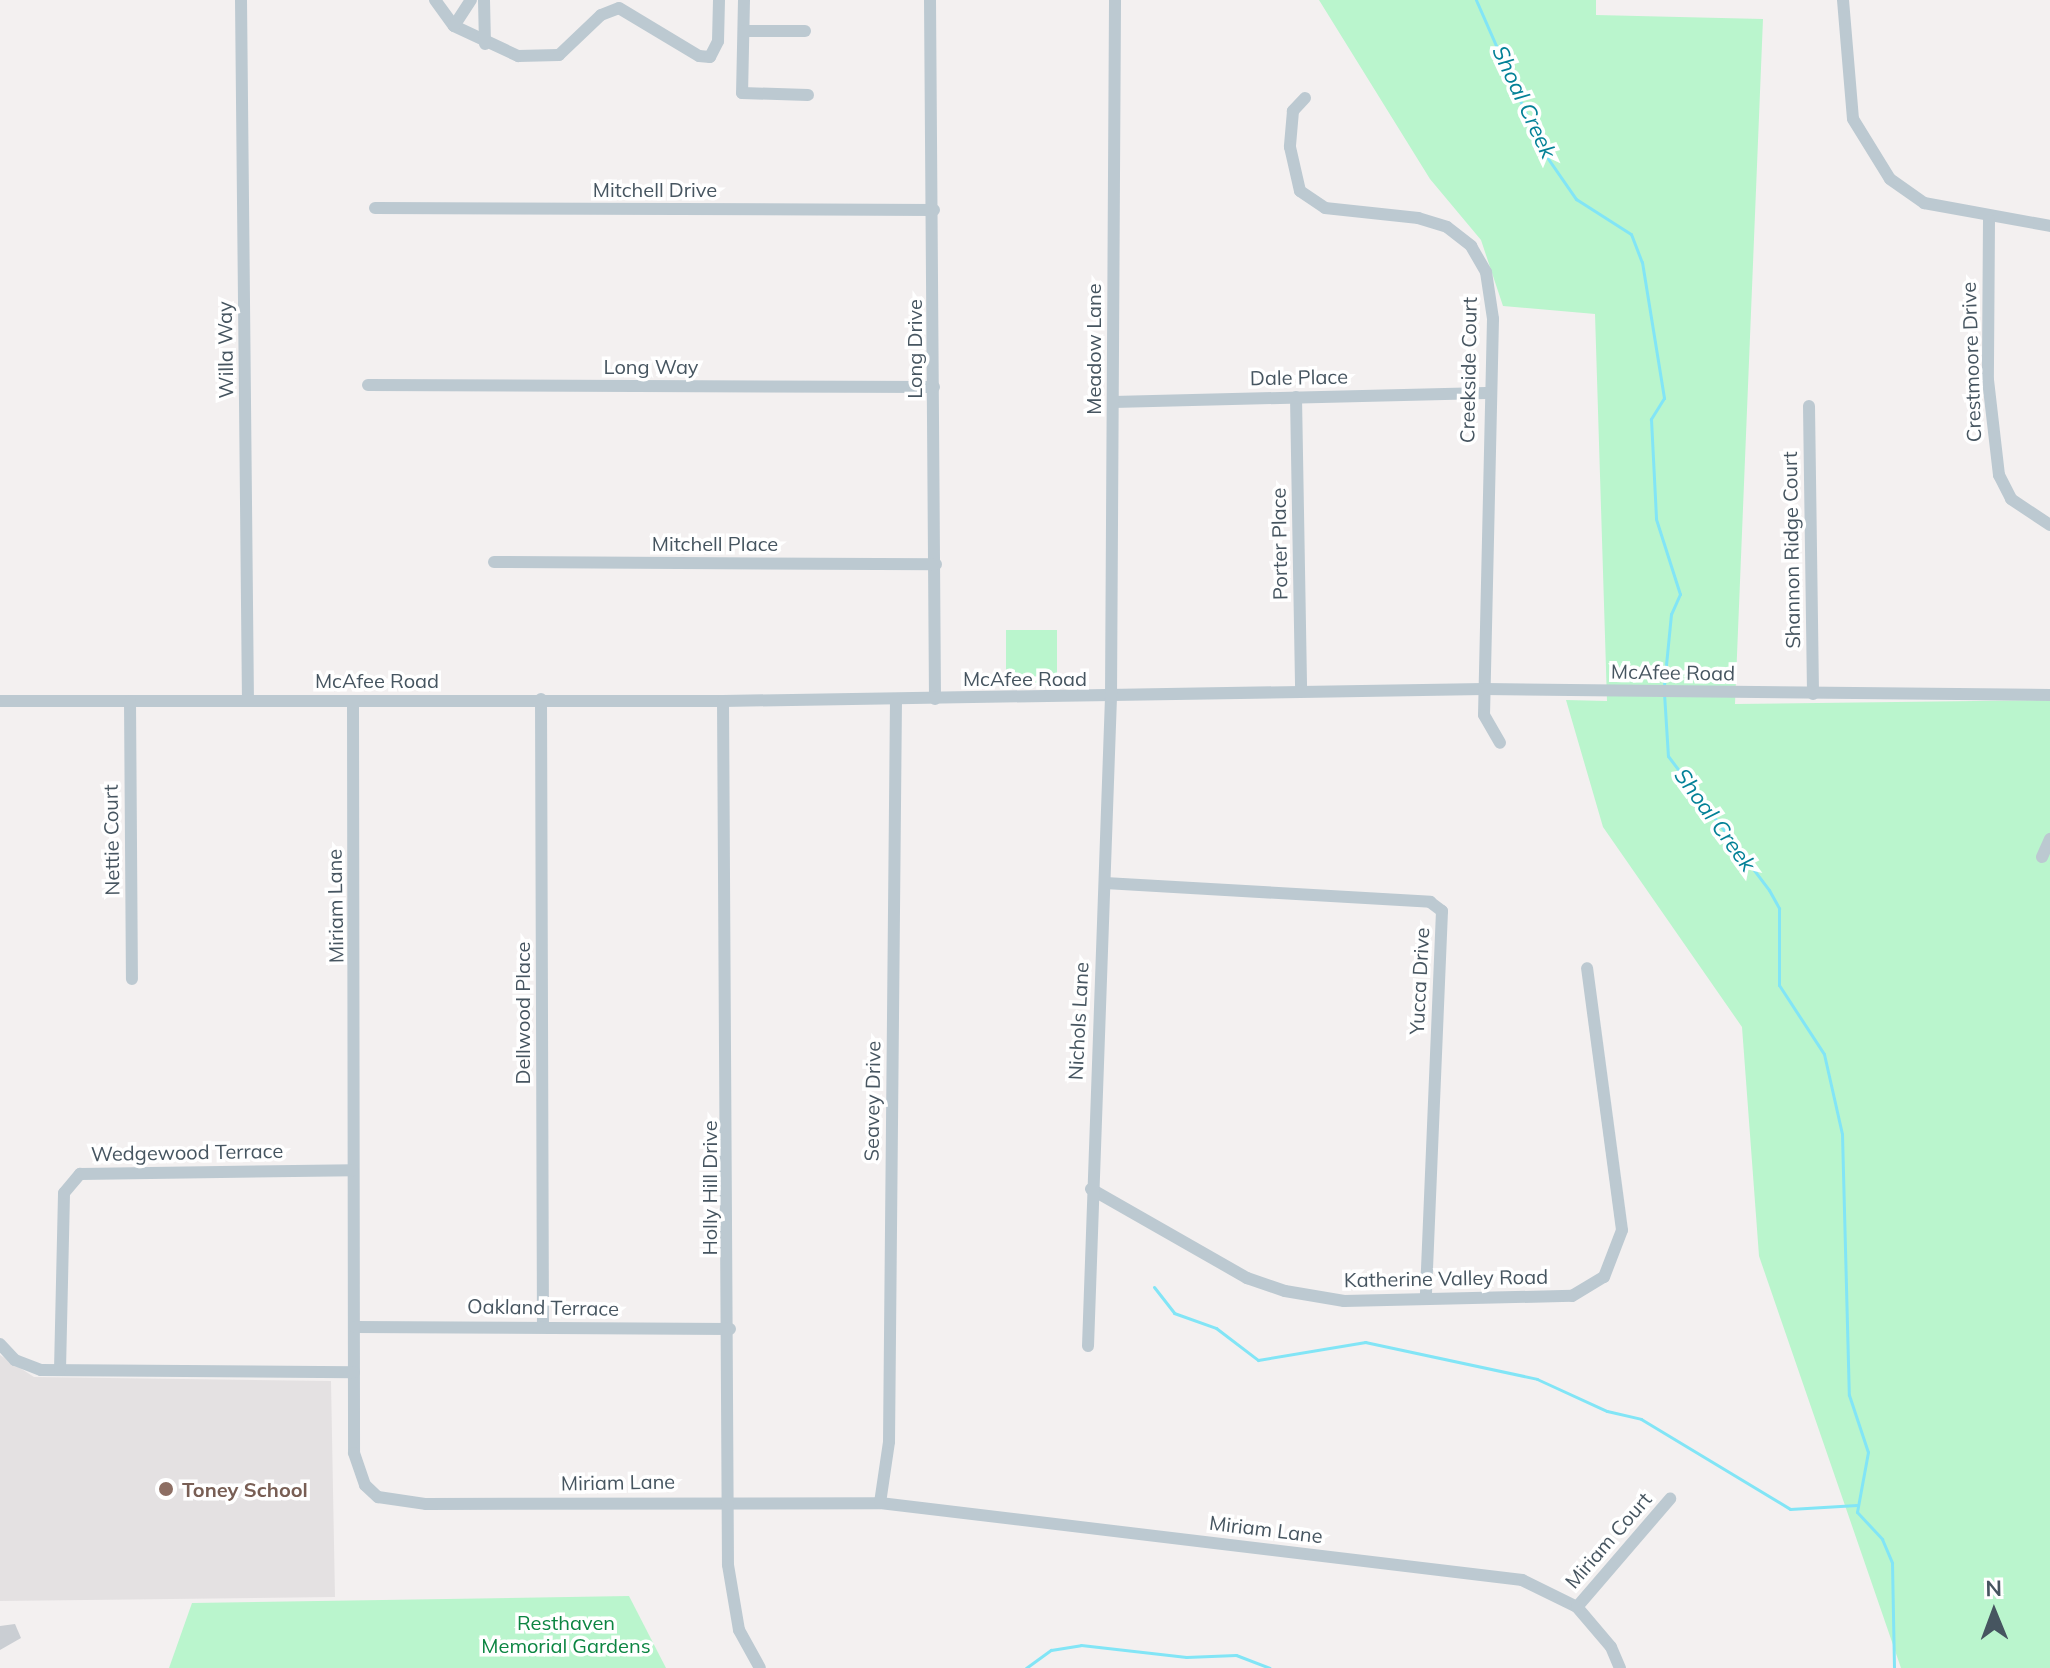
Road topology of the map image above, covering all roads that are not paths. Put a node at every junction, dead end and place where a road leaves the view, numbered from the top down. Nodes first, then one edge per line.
1 (241, 0) edge
2 (435, 0) edge
3 (471, 0) edge
4 (484, 0) edge
5 (719, 0) edge
6 (744, 0) edge
7 (930, 0) edge
8 (1115, 0) edge
9 (1843, 0) edge
10 (454, 26) junction
11 (744, 31) junction
12 (805, 31) dead end
13 (485, 44) junction
14 (808, 95) dead end
15 (1305, 98) dead end
16 (375, 208) dead end
17 (934, 210) junction
18 (1989, 220) junction
19 (2050, 226) edge
20 (368, 385) dead end
21 (934, 387) junction
22 (1486, 393) junction
23 (1296, 397) junction
24 (1113, 402) junction
25 (1809, 406) dead end
26 (2050, 525) edge
27 (494, 562) dead end
28 (936, 564) junction
29 (1484, 689) junction
30 (1301, 691) junction
31 (1813, 694) junction
32 (2050, 695) edge
33 (1111, 697) junction
34 (541, 699) junction
35 (896, 699) junction
36 (935, 699) junction
37 (248, 700) junction
38 (0, 701) edge
39 (130, 701) junction
40 (353, 701) junction
41 (723, 701) junction
42 (1500, 743) dead end
43 (2050, 839) edge
44 (2042, 857) dead end
45 (1105, 883) junction
46 (1587, 968) dead end
47 (132, 979) dead end
48 (353, 1170) junction
49 (1091, 1189) junction
50 (1426, 1299) junction
51 (355, 1327) junction
52 (543, 1327) junction
53 (730, 1329) junction
54 (0, 1344) edge
55 (1088, 1346) dead end
56 (60, 1370) junction
57 (354, 1372) junction
58 (1670, 1499) dead end
59 (727, 1501) junction
60 (880, 1503) junction
61 (1577, 1607) junction
62 (760, 1668) edge
63 (1620, 1668) edge

1 - 37 street, Willa Way
2 - 10 street
3 - 10 street
4 - 13 street
5 - 13 street
6 - 11 street
7 - 17 street, Long Drive
8 - 24 street, Meadow Lane
9 - 18 street
10 - 13 street
11 - 12 street
11 - 14 street
15 - 22 street, Creekside Court
16 - 17 street, Mitchell Drive
17 - 21 street, Long Drive
18 - 19 street
18 - 26 street, Crestmoore Drive
20 - 21 street, Long Way
21 - 28 street, Long Drive
22 - 23 street, Dale Place
22 - 29 street, Creekside Court
23 - 24 street, Dale Place
23 - 30 street, Porter Place
24 - 33 street, Meadow Lane
25 - 31 street, Shannon Ridge Court
27 - 28 street, Mitchell Place
28 - 36 street, Long Drive
29 - 30 street, McAfee Road
29 - 31 street, McAfee Road
29 - 42 street, Creekside Court
30 - 33 street, McAfee Road
31 - 32 street, McAfee Road
33 - 36 street, McAfee Road
33 - 45 street, Nichols Lane
34 - 40 street, McAfee Road
34 - 41 street, McAfee Road
34 - 52 street, Dellwood Place
35 - 36 street, McAfee Road
35 - 41 street, McAfee Road
35 - 60 street, Seavey Drive
37 - 39 street, McAfee Road
37 - 40 street, McAfee Road
38 - 39 street, McAfee Road
39 - 47 street, Nettie Court
40 - 48 street, Miriam Lane
41 - 53 street, Holly Hill Drive
43 - 44 street
45 - 49 street, Nichols Lane
45 - 50 street, Yucca Drive
46 - 50 street, Katherine Valley Road
48 - 51 street, Miriam Lane
48 - 56 street, Wedgewood Terrace
49 - 50 street, Katherine Valley Road
49 - 55 street, Nichols Lane
51 - 52 street, Oakland Terrace
51 - 57 street, Miriam Lane
52 - 53 street, Oakland Terrace
53 - 59 street, Holly Hill Drive
54 - 56 street
56 - 57 street
57 - 59 street, Miriam Lane
58 - 61 street, Miriam Court
59 - 60 street, Miriam Lane
59 - 62 street, Holly Hill Drive
60 - 61 street, Miriam Lane
61 - 63 street, Miriam Lane

